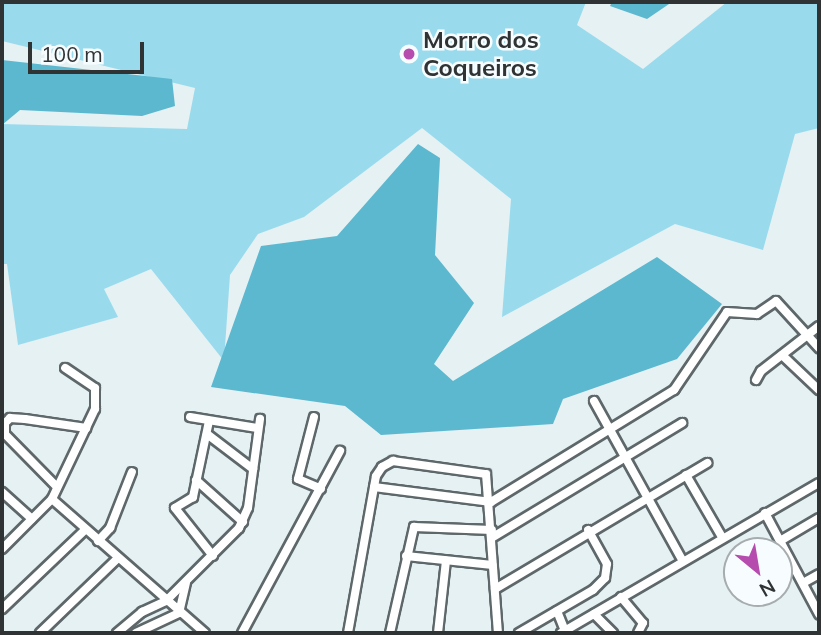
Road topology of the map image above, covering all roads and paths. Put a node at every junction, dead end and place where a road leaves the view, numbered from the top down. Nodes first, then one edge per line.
1 (819, 326) edge
2 (806, 336) junction
3 (819, 348) edge
4 (782, 355) junction
5 (65, 368) dead end
6 (756, 380) dead end
7 (819, 390) edge
8 (594, 401) dead end
9 (190, 417) dead end
10 (314, 417) dead end
11 (209, 421) junction
12 (682, 423) dead end
13 (86, 428) junction
14 (608, 428) junction
15 (207, 434) junction
16 (340, 451) dead end
17 (623, 455) junction
18 (707, 463) dead end
19 (253, 469) junction
20 (132, 471) dead end
21 (686, 475) junction
22 (197, 480) junction
23 (819, 483) edge
24 (57, 487) junction
25 (374, 487) junction
26 (321, 489) junction
27 (2, 492) edge
28 (647, 496) junction
29 (52, 499) junction
30 (491, 502) junction
31 (765, 513) junction
32 (819, 518) edge
33 (32, 519) junction
34 (243, 522) junction
35 (85, 530) junction
36 (588, 530) junction
37 (492, 534) junction
38 (722, 537) junction
39 (778, 537) edge
40 (787, 537) edge
41 (98, 541) junction
42 (2, 549) edge
43 (213, 556) junction
44 (406, 556) junction
45 (117, 559) junction
46 (682, 559) junction
47 (446, 560) junction
48 (493, 565) junction
49 (793, 565) edge
50 (819, 574) edge
51 (186, 583) junction
52 (803, 583) junction
53 (495, 589) junction
54 (621, 597) junction
55 (166, 601) junction
56 (2, 609) edge
57 (557, 611) junction
58 (179, 613) junction
59 (594, 614) junction
60 (819, 614) edge
61 (568, 631) edge
62 (40, 633) edge
63 (117, 633) edge
64 (136, 633) edge
65 (205, 633) edge
66 (242, 633) edge
67 (348, 633) edge
68 (390, 633) edge
69 (438, 633) edge
70 (498, 633) edge
71 (519, 633) edge
72 (613, 633) edge
73 (638, 633) edge

1 - 2 street
2 - 3 street
2 - 4 street
2 - 14 street
4 - 6 street
4 - 7 street
5 - 13 street
8 - 14 street
9 - 11 street
10 - 26 street
11 - 15 street
11 - 19 street
12 - 17 street
13 - 24 street
13 - 24 street
14 - 17 street
14 - 30 street
15 - 19 street
15 - 22 street
16 - 26 street
17 - 28 street
17 - 37 street
18 - 21 street
19 - 34 street
20 - 41 street
21 - 28 street
21 - 38 street
22 - 34 street
22 - 43 street
23 - 31 street
24 - 29 street
25 - 30 street
25 - 30 street
25 - 67 street
26 - 66 street
27 - 33 street
28 - 36 street
28 - 46 street
29 - 33 street
29 - 35 street
30 - 37 street
31 - 38 street
31 - 39 street
32 - 40 street
33 - 42 street
34 - 43 street
35 - 41 street
35 - 56 street
36 - 53 street
36 - 57 street
37 - 44 street
37 - 48 street
38 - 46 street
41 - 45 street
43 - 51 street
44 - 47 street
44 - 68 street
45 - 55 street
45 - 62 street
46 - 54 street
47 - 48 street
47 - 69 street
48 - 53 street
49 - 52 street
50 - 52 street
51 - 55 street
51 - 58 street
52 - 60 street
53 - 70 street
54 - 59 street
54 - 73 street
55 - 58 street
55 - 63 street
57 - 61 street
57 - 71 street
58 - 64 street
58 - 65 street
59 - 61 street
59 - 72 street

